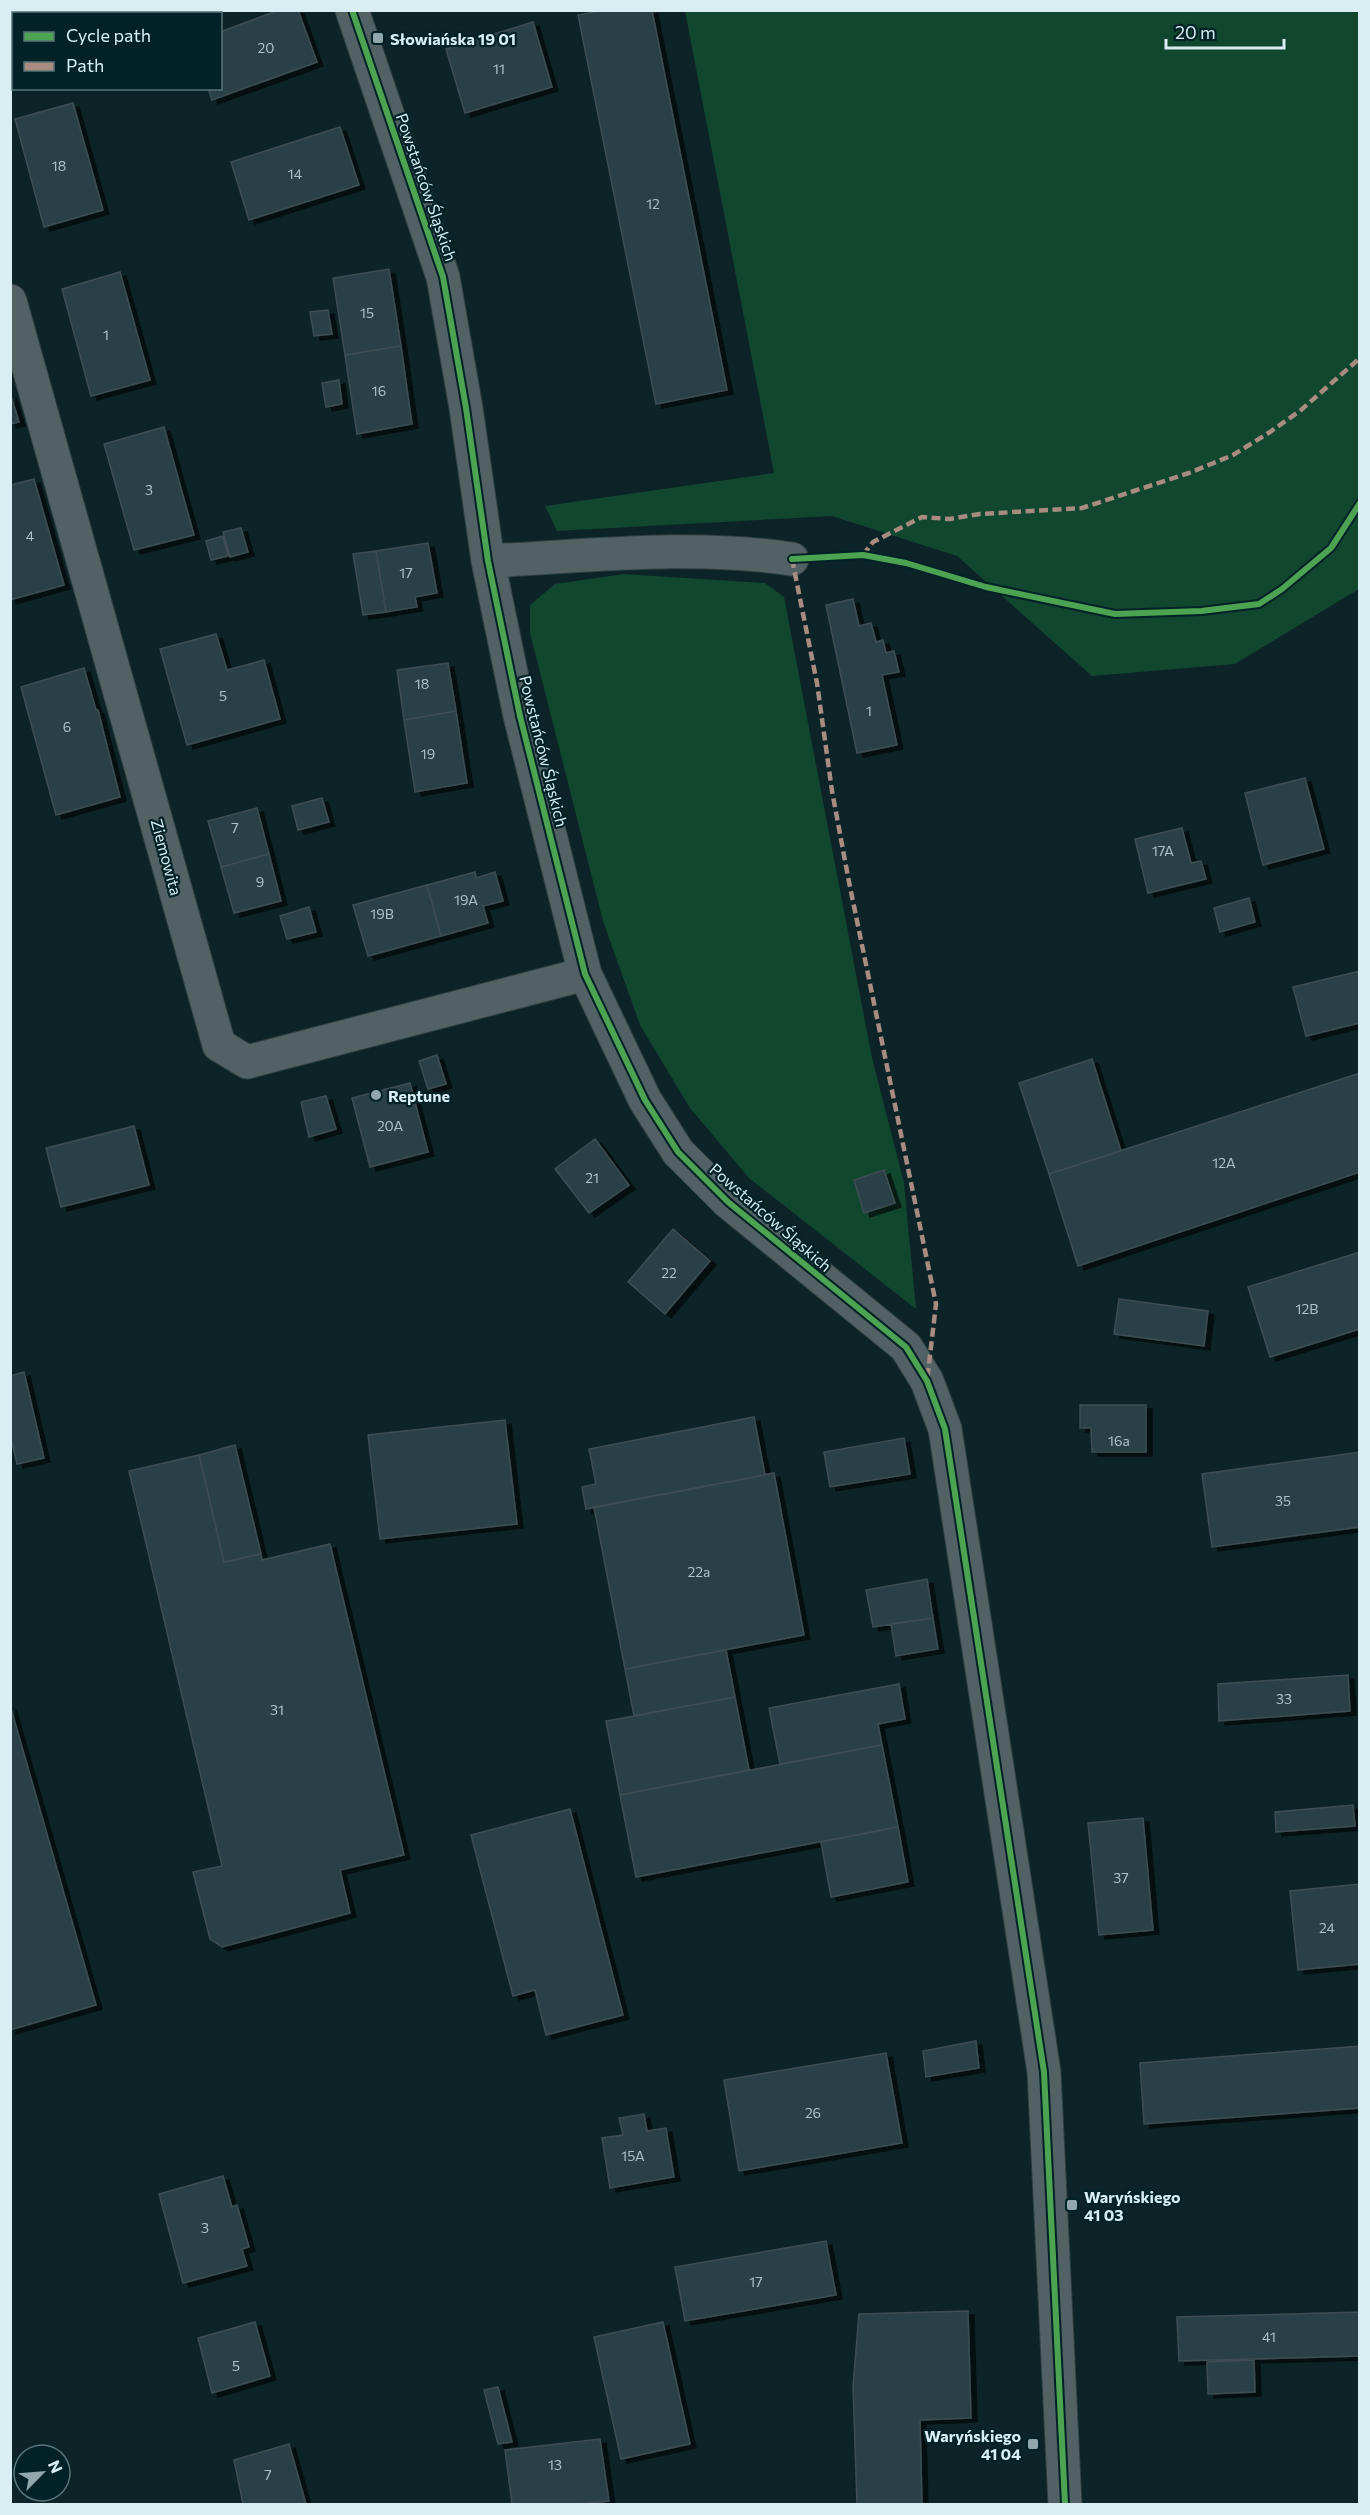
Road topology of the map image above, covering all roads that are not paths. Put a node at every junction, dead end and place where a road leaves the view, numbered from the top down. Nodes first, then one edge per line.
1 (352, 10) edge
2 (10, 301) edge
3 (792, 559) dead end
4 (488, 561) junction
5 (585, 974) junction
6 (1065, 2505) edge

1 - 4 street, Powstańców Śląskich
2 - 5 street, Ziemowita
3 - 4 street
4 - 5 street, Powstańców Śląskich
5 - 6 street, Powstańców Śląskich

